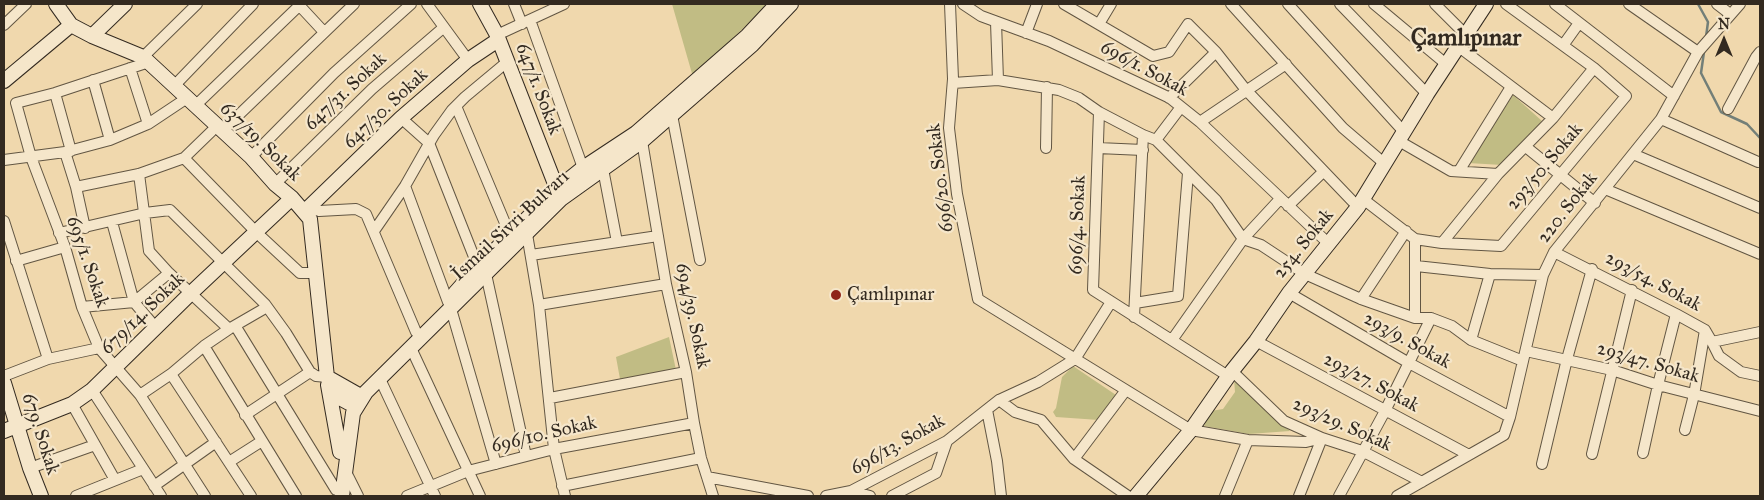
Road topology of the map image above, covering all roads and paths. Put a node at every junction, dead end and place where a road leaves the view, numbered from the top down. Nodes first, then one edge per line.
1 (26, 4) edge
2 (56, 4) edge
3 (197, 4) edge
4 (253, 4) edge
5 (299, 4) edge
6 (354, 4) edge
7 (411, 4) edge
8 (428, 4) edge
9 (480, 4) edge
10 (514, 4) edge
11 (777, 4) edge
12 (791, 4) edge
13 (950, 4) edge
14 (963, 4) edge
15 (1038, 4) edge
16 (1064, 4) edge
17 (1111, 4) edge
18 (1231, 4) edge
19 (1288, 4) edge
20 (1340, 4) edge
21 (1374, 4) edge
22 (1435, 4) edge
23 (1486, 4) edge
24 (1506, 4) edge
25 (1555, 4) edge
26 (1628, 4) edge
27 (1716, 4) edge
28 (1740, 4) edge
29 (559, 5) edge
30 (117, 6) edge
31 (1730, 14) junction
32 (526, 22) junction
33 (996, 22) junction
34 (1579, 23) junction
35 (1099, 24) junction
36 (4, 25) edge
37 (71, 25) junction
38 (443, 28) junction
39 (324, 32) junction
40 (1026, 33) junction
41 (92, 36) junction
42 (498, 38) junction
43 (1462, 41) junction
44 (1564, 44) junction
45 (1216, 52) junction
46 (1698, 52) junction
47 (1760, 52) edge
48 (146, 60) junction
49 (468, 60) junction
50 (507, 62) junction
51 (1286, 64) junction
52 (1446, 64) junction
53 (130, 68) junction
54 (1594, 68) junction
55 (93, 80) junction
56 (998, 80) junction
57 (4, 81) edge
58 (953, 83) junction
59 (174, 86) junction
60 (1047, 87) junction
61 (1511, 87) junction
62 (1246, 90) junction
63 (55, 93) junction
64 (1427, 94) junction
65 (1674, 96) junction
66 (1169, 98) junction
67 (191, 102) junction
68 (456, 106) junction
69 (1182, 107) junction
70 (1728, 109) dead end
71 (668, 112) junction
72 (1099, 112) junction
73 (400, 118) junction
74 (1553, 118) junction
75 (1661, 119) junction
76 (1200, 122) junction
77 (148, 124) junction
78 (220, 128) junction
79 (1143, 135) junction
80 (1401, 137) junction
81 (110, 140) junction
82 (1156, 140) junction
83 (642, 141) junction
84 (429, 143) junction
85 (1526, 147) junction
86 (1046, 148) dead end
87 (1098, 148) junction
88 (1143, 150) junction
89 (68, 152) junction
90 (1633, 154) junction
91 (31, 157) junction
92 (251, 157) junction
93 (184, 158) junction
94 (4, 160) edge
95 (1758, 162) dead end
96 (1385, 164) junction
97 (583, 168) junction
98 (603, 170) junction
99 (1459, 171) junction
100 (1323, 172) junction
101 (1188, 173) junction
102 (139, 174) junction
103 (1498, 174) junction
104 (1561, 176) junction
105 (275, 184) junction
106 (405, 186) junction
107 (76, 187) junction
108 (557, 189) junction
109 (1605, 189) junction
110 (292, 198) junction
111 (1284, 202) junction
112 (1360, 203) junction
113 (1595, 203) junction
114 (1760, 208) edge
115 (306, 210) junction
116 (145, 213) junction
117 (4, 221) edge
118 (112, 222) junction
119 (85, 228) junction
120 (374, 231) junction
121 (257, 232) junction
122 (1406, 232) junction
123 (59, 233) junction
124 (527, 234) junction
125 (510, 235) junction
126 (658, 236) junction
127 (1243, 239) junction
128 (1415, 239) junction
129 (617, 242) junction
130 (1442, 243) junction
131 (1329, 244) junction
132 (8, 246) edge
133 (65, 247) junction
134 (1554, 252) junction
135 (1760, 254) edge
136 (530, 255) junction
137 (700, 260) dead end
138 (16, 261) junction
139 (223, 264) junction
140 (1416, 266) junction
141 (1592, 269) junction
142 (482, 270) junction
143 (169, 273) junction
144 (315, 273) junction
145 (1305, 274) junction
146 (1490, 274) junction
147 (1544, 275) junction
148 (666, 284) junction
149 (1632, 290) junction
150 (191, 293) junction
151 (1289, 293) junction
152 (1361, 299) junction
153 (134, 302) junction
154 (1111, 302) junction
155 (1135, 303) junction
156 (539, 305) junction
157 (449, 306) junction
158 (82, 307) junction
159 (268, 307) junction
160 (1676, 314) junction
161 (1134, 316) junction
162 (1415, 318) junction
163 (1431, 318) junction
164 (156, 328) junction
165 (232, 328) junction
166 (1705, 330) junction
167 (416, 332) junction
168 (1760, 332) edge
169 (1172, 340) junction
170 (1471, 340) junction
171 (1256, 341) junction
172 (1712, 342) junction
173 (204, 346) junction
174 (99, 348) junction
175 (411, 348) junction
176 (1524, 356) junction
177 (48, 359) junction
178 (1075, 359) junction
179 (1567, 359) junction
180 (1409, 363) junction
181 (115, 366) junction
182 (1612, 370) junction
183 (310, 372) junction
184 (686, 372) junction
185 (171, 374) junction
186 (1230, 374) junction
187 (4, 376) edge
188 (1760, 376) edge
189 (327, 377) junction
190 (380, 379) junction
191 (4, 383) edge
192 (1658, 386) junction
193 (92, 390) junction
194 (1126, 390) junction
195 (277, 393) junction
196 (140, 395) junction
197 (1694, 395) junction
198 (550, 398) junction
199 (355, 400) junction
200 (998, 400) junction
201 (72, 404) junction
202 (986, 410) junction
203 (1385, 411) junction
204 (1760, 411) edge
205 (245, 415) junction
206 (1510, 417) junction
207 (694, 423) junction
208 (18, 426) junction
209 (1190, 430) junction
210 (1685, 430) dead end
211 (4, 431) edge
212 (1322, 438) junction
213 (1248, 440) junction
214 (947, 441) junction
215 (216, 442) junction
216 (262, 442) junction
217 (96, 445) junction
218 (554, 448) junction
219 (1362, 451) junction
220 (340, 452) junction
221 (1644, 453) dead end
222 (1592, 454) dead end
223 (1469, 455) junction
224 (526, 456) junction
225 (701, 458) junction
226 (1074, 459) junction
227 (229, 462) junction
228 (185, 464) junction
229 (496, 464) junction
230 (1542, 464) dead end
231 (30, 468) junction
232 (143, 469) junction
233 (345, 470) junction
234 (468, 471) junction
235 (707, 477) junction
236 (116, 480) junction
237 (1422, 482) junction
238 (154, 486) junction
239 (562, 486) junction
240 (433, 491) edge
241 (851, 491) junction
242 (337, 494) edge
243 (41, 496) edge
244 (79, 496) edge
245 (161, 496) edge
246 (205, 496) edge
247 (251, 496) edge
248 (296, 496) edge
249 (358, 496) edge
250 (407, 496) edge
251 (480, 496) edge
252 (565, 496) edge
253 (713, 496) edge
254 (808, 496) edge
255 (826, 496) edge
256 (870, 496) edge
257 (892, 496) edge
258 (1001, 496) edge
259 (1128, 496) edge
260 (1136, 496) edge
261 (1225, 496) edge
262 (1299, 496) edge
263 (1339, 496) edge
264 (1397, 496) edge

1 - 36 street
2 - 37 street, 637/19. Sokak
3 - 48 street
4 - 59 street
5 - 39 street
5 - 67 street
6 - 39 street
7 - 92 street
8 - 38 street
9 - 42 street, 647/1. Sokak
10 - 32 street
11 - 71 street, İsmail Sivri Bulvarı
12 - 71 street, İsmail Sivri Bulvarı
13 - 58 street, 696/20. Sokak
14 - 33 street, 696/1. Sokak
15 - 40 street
16 - 35 street
17 - 35 street
18 - 51 street
19 - 80 street
20 - 64 street
21 - 52 street
22 - 43 street
23 - 43 street, 254. Sokak
24 - 44 street
25 - 34 street
26 - 46 street
27 - 31 street
28 - 31 street, 220. Sokak
29 - 32 street
30 - 41 street
31 - 46 street, 220. Sokak
32 - 42 street
32 - 97 street
33 - 40 street, 696/1. Sokak
33 - 56 street
34 - 44 street
34 - 65 street
35 - 45 street
37 - 41 street, 637/19. Sokak
37 - 57 street
38 - 49 street
38 - 105 street, 647/31. Sokak
39 - 78 street
40 - 66 street, 696/1. Sokak
41 - 48 street, 637/19. Sokak
42 - 49 street, 647/30. Sokak
42 - 50 street, 647/1. Sokak
43 - 52 street, 254. Sokak
43 - 61 street
44 - 54 street
45 - 62 street
45 - 66 street
46 - 65 street, 220. Sokak
47 - 70 street
48 - 53 street
48 - 59 street, 637/19. Sokak
49 - 73 street, 647/30. Sokak
50 - 68 street
50 - 108 street, 647/1. Sokak
51 - 62 street
51 - 96 street
52 - 64 street, 254. Sokak
53 - 55 street
53 - 77 street
54 - 74 street
54 - 104 street, 293/50. Sokak
55 - 63 street
55 - 81 street
56 - 58 street
56 - 60 street
58 - 178 street, 696/20. Sokak
59 - 67 street, 637/19. Sokak
60 - 72 street
60 - 86 street
61 - 74 street
61 - 99 street
62 - 76 street
62 - 100 street
63 - 89 street
63 - 91 street, 695/1. Sokak
64 - 80 street, 254. Sokak
65 - 75 street, 220. Sokak
66 - 69 street, 696/1. Sokak
67 - 77 street
67 - 78 street, 637/19. Sokak
68 - 84 street
68 - 125 street
69 - 76 street, 696/1. Sokak
69 - 82 street
71 - 83 street, İsmail Sivri Bulvarı
71 - 97 street, İsmail Sivri Bulvarı
71 - 137 street
72 - 79 street
72 - 87 street, 696/4. Sokak
73 - 84 street
73 - 115 street, 647/30. Sokak
74 - 85 street
75 - 90 street, 220. Sokak
75 - 95 street
76 - 111 street, 696/1. Sokak
77 - 81 street
78 - 92 street, 637/19. Sokak
78 - 93 street
79 - 82 street
79 - 88 street
80 - 96 street, 254. Sokak
80 - 99 street
81 - 89 street
82 - 101 street
83 - 98 street, İsmail Sivri Bulvarı
83 - 126 street, 694/39. Sokak
84 - 106 street
84 - 142 street
85 - 103 street
85 - 104 street
87 - 88 street
87 - 154 street, 696/4. Sokak
88 - 155 street
89 - 91 street
89 - 107 street
90 - 109 street, 220. Sokak
90 - 114 street
91 - 94 street
91 - 123 street, 695/1. Sokak
92 - 105 street, 637/19. Sokak
93 - 102 street
93 - 121 street
96 - 112 street, 254. Sokak
97 - 108 street, İsmail Sivri Bulvarı
98 - 124 street, İsmail Sivri Bulvarı
98 - 129 street
99 - 103 street
100 - 111 street
100 - 112 street
101 - 127 street
101 - 155 street
102 - 107 street
102 - 116 street
103 - 130 street
104 - 113 street
104 - 130 street, 293/50. Sokak
105 - 110 street, 637/19. Sokak
106 - 120 street
106 - 157 street
107 - 119 street
108 - 125 street, İsmail Sivri Bulvarı
109 - 113 street, 220. Sokak
109 - 135 street
110 - 115 street, 637/19. Sokak
110 - 121 street, 679/14. Sokak
111 - 127 street
111 - 131 street, 696/1. Sokak
112 - 122 street
112 - 131 street, 254. Sokak
113 - 134 street, 220. Sokak
115 - 120 street
115 - 144 street, 637/19. Sokak
116 - 118 street
116 - 139 street
116 - 143 street
117 - 132 street
118 - 119 street
118 - 153 street
119 - 123 street
120 - 167 street
121 - 139 street, 679/14. Sokak
121 - 144 street
122 - 128 street
122 - 152 street
123 - 133 street, 695/1. Sokak
124 - 136 street
124 - 142 street, İsmail Sivri Bulvarı
125 - 142 street, İsmail Sivri Bulvarı
126 - 129 street
126 - 148 street, 694/39. Sokak
127 - 145 street
127 - 169 street
128 - 130 street
128 - 140 street
129 - 136 street
131 - 145 street, 254. Sokak
132 - 138 street
133 - 138 street
133 - 158 street, 695/1. Sokak
134 - 141 street, 293/54. Sokak
134 - 147 street, 220. Sokak
136 - 156 street
138 - 177 street
139 - 150 street, 679/14. Sokak
139 - 159 street
140 - 146 street
140 - 162 street
141 - 149 street, 293/54. Sokak
141 - 179 street
142 - 157 street, İsmail Sivri Bulvarı
142 - 224 street
143 - 150 street
143 - 153 street
144 - 189 street, 637/19. Sokak
145 - 151 street, 254. Sokak
145 - 152 street
146 - 147 street
146 - 170 street
147 - 176 street, 220. Sokak
148 - 156 street
148 - 184 street, 694/39. Sokak
149 - 160 street, 293/54. Sokak
149 - 182 street
150 - 164 street, 679/14. Sokak
150 - 165 street
151 - 171 street, 254. Sokak
151 - 180 street, 293/9. Sokak
152 - 162 street
153 - 158 street
153 - 164 street
154 - 161 street, 696/4. Sokak
154 - 178 street
155 - 161 street
156 - 198 street
157 - 167 street, İsmail Sivri Bulvarı
157 - 175 street, İsmail Sivri Bulvarı
157 - 229 street
158 - 174 street, 695/1. Sokak
159 - 165 street
159 - 183 street
160 - 166 street, 293/54. Sokak
160 - 192 street
161 - 169 street, 696/4. Sokak
162 - 163 street
163 - 170 street, 293/47. Sokak
163 - 180 street
164 - 181 street, 679/14. Sokak
165 - 173 street
165 - 195 street
166 - 172 street, 293/54. Sokak
166 - 197 street
167 - 199 street, İsmail Sivri Bulvarı
168 - 172 street
169 - 186 street, 293/29. Sokak
170 - 176 street, 293/47. Sokak
171 - 186 street, 254. Sokak
171 - 203 street, 293/27. Sokak
172 - 188 street, 293/54. Sokak
173 - 185 street
173 - 205 street
174 - 177 street
174 - 181 street, 695/1. Sokak
175 - 190 street, İsmail Sivri Bulvarı
175 - 234 street
176 - 179 street, 293/47. Sokak
176 - 206 street, 220. Sokak
177 - 187 street
178 - 194 street, 696/20. Sokak
178 - 200 street, 696/13. Sokak
179 - 182 street, 293/47. Sokak
179 - 230 street
180 - 203 street
180 - 206 street, 293/9. Sokak
181 - 193 street, 679/14. Sokak
181 - 196 street, 695/1. Sokak
182 - 192 street, 293/47. Sokak
182 - 222 street
183 - 189 street
183 - 195 street
184 - 198 street
184 - 207 street, 694/39. Sokak
185 - 196 street
185 - 215 street
186 - 209 street, 254. Sokak
186 - 212 street, 293/29. Sokak
189 - 199 street, 637/19. Sokak
189 - 220 street
190 - 199 street, İsmail Sivri Bulvarı
190 - 240 street
191 - 208 street, 679. Sokak
192 - 197 street, 293/47. Sokak
192 - 221 street
193 - 201 street, 679/14. Sokak
193 - 232 street
194 - 209 street, 696/20. Sokak
194 - 226 street
195 - 205 street
195 - 242 street
196 - 228 street, 695/1. Sokak
197 - 204 street, 293/47. Sokak
197 - 210 street
198 - 218 street
199 - 220 street, İsmail Sivri Bulvarı
199 - 233 street, İsmail Sivri Bulvarı
200 - 202 street, 696/13. Sokak
200 - 226 street
201 - 208 street, 679/14. Sokak
201 - 217 street
202 - 214 street, 696/13. Sokak
202 - 258 street
203 - 219 street
203 - 223 street, 293/27. Sokak
205 - 216 street
206 - 223 street, 220. Sokak
207 - 218 street, 696/10. Sokak
207 - 225 street, 694/39. Sokak
208 - 211 street, 679/14. Sokak
208 - 231 street, 679. Sokak
209 - 213 street
209 - 260 street, 254. Sokak
212 - 213 street
212 - 219 street, 293/29. Sokak
212 - 262 street
213 - 261 street
214 - 241 street, 696/13. Sokak
214 - 257 street
215 - 227 street
215 - 228 street
216 - 227 street
216 - 248 street
217 - 231 street
217 - 236 street
218 - 224 street, 696/10. Sokak
218 - 239 street
219 - 237 street, 293/29. Sokak
219 - 263 street
220 - 242 street, İsmail Sivri Bulvarı
223 - 237 street, 220. Sokak
224 - 229 street, 696/10. Sokak
225 - 235 street, 694/39. Sokak
225 - 239 street
226 - 259 street
227 - 247 street
228 - 238 street
228 - 246 street, 695/1. Sokak
229 - 234 street, 696/10. Sokak
231 - 243 street, 679. Sokak
232 - 236 street
232 - 238 street
233 - 242 street, İsmail Sivri Bulvarı
233 - 249 street
234 - 240 street, 696/10. Sokak
234 - 251 street
235 - 253 street, 694/39. Sokak
235 - 254 street
236 - 244 street
237 - 264 street, 220. Sokak
238 - 245 street
239 - 252 street
240 - 250 street, 696/10. Sokak
241 - 255 street
241 - 256 street

